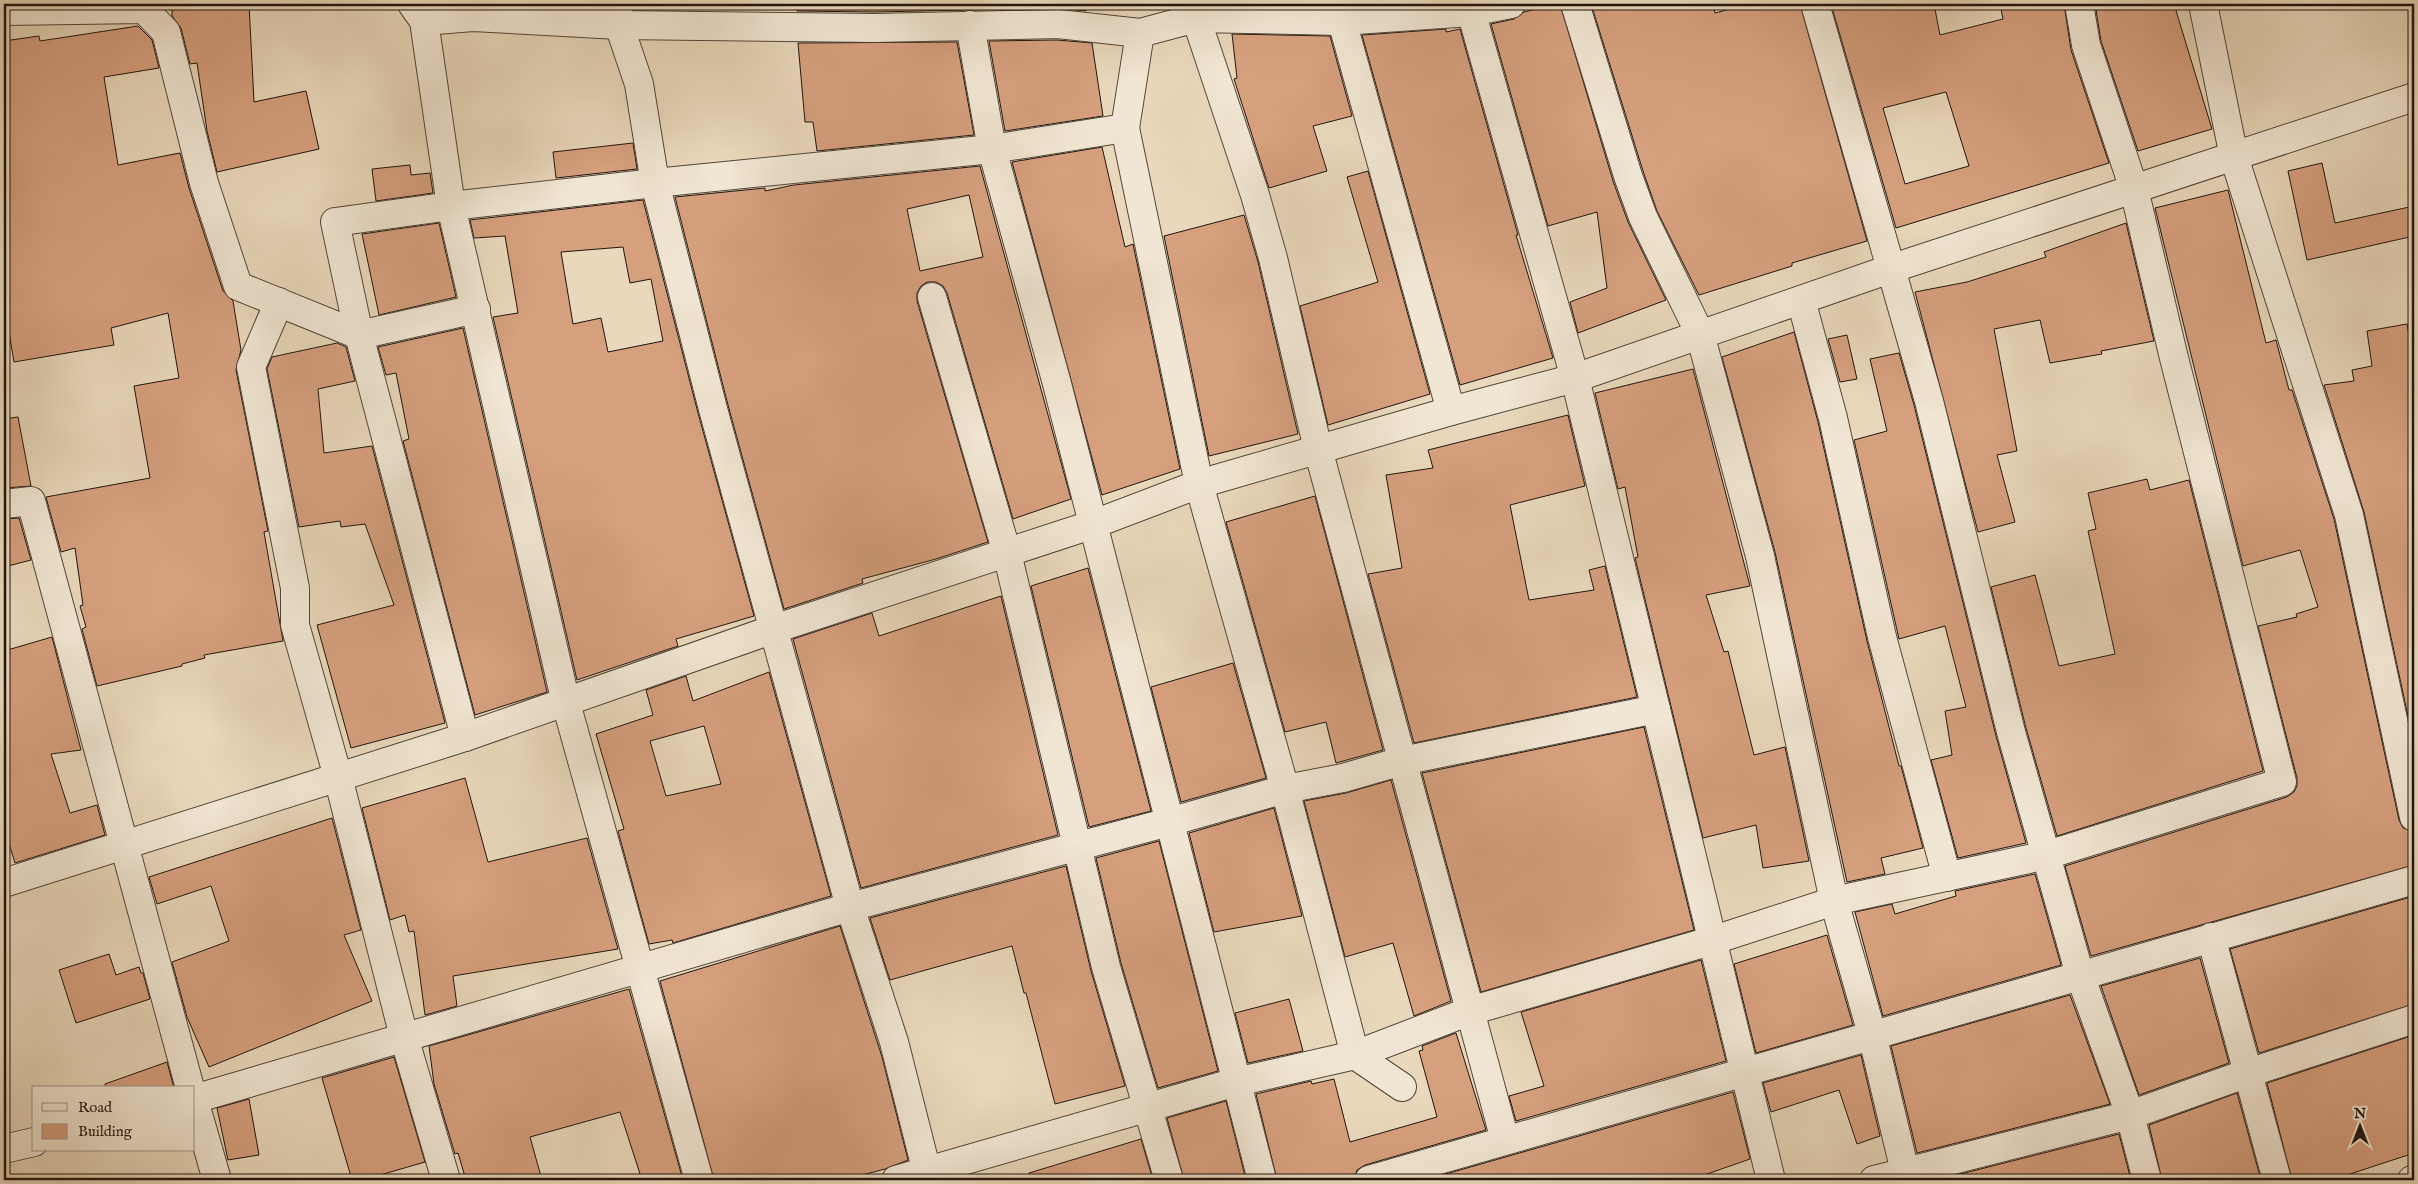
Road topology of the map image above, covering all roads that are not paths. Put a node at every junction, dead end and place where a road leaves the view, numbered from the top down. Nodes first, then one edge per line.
1 (1511, 4) edge
2 (1575, 4) edge
3 (1815, 4) edge
4 (2079, 4) edge
5 (2203, 4) edge
6 (1470, 8) edge
7 (4, 11) edge
8 (1196, 11) edge
9 (418, 13) edge
10 (1341, 13) edge
11 (618, 14) edge
12 (970, 24) junction
13 (1140, 33) junction
14 (2414, 97) edge
15 (1125, 128) junction
16 (992, 149) junction
17 (2234, 157) junction
18 (655, 183) junction
19 (2134, 189) junction
20 (451, 206) junction
21 (1890, 269) junction
22 (932, 297) dead end
23 (1801, 300) junction
24 (278, 302) junction
25 (476, 309) junction
26 (1700, 334) junction
27 (359, 335) junction
28 (1575, 378) junction
29 (1451, 411) junction
30 (1318, 449) junction
31 (1199, 484) junction
32 (4, 504) edge
33 (1094, 524) junction
34 (1007, 552) junction
35 (774, 629) junction
36 (566, 703) junction
37 (1656, 709) junction
38 (464, 737) junction
39 (1402, 761) junction
40 (338, 777) junction
41 (1285, 789) junction
42 (2414, 818) edge
43 (1169, 822) junction
44 (123, 845) junction
45 (1077, 847) junction
46 (2047, 855) junction
47 (1947, 877) junction
48 (2414, 880) edge
49 (4, 883) edge
50 (1834, 901) junction
51 (850, 907) junction
52 (2211, 937) junction
53 (1714, 940) junction
54 (640, 970) junction
55 (2080, 975) junction
56 (1470, 1011) junction
57 (2414, 1019) edge
58 (1872, 1034) junction
59 (404, 1037) junction
60 (1354, 1056) junction
61 (1745, 1071) junction
62 (2248, 1073) junction
63 (1236, 1082) junction
64 (189, 1086) edge
65 (1402, 1087) dead end
66 (195, 1099) edge
67 (195, 1103) edge
68 (1148, 1109) junction
69 (2130, 1115) junction
70 (1506, 1140) junction
71 (32, 1142) edge
72 (4, 1149) edge
73 (928, 1176) edge
74 (1906, 1176) edge
75 (217, 1180) edge
76 (446, 1180) edge
77 (699, 1180) edge
78 (896, 1180) edge
79 (1169, 1180) edge
80 (1262, 1180) edge
81 (1368, 1180) edge
82 (1771, 1180) edge
83 (1874, 1180) edge
84 (2147, 1180) edge
85 (2277, 1180) edge

1 - 6 street
2 - 26 street
3 - 21 street
4 - 19 street
5 - 17 street
6 - 10 street
6 - 28 street
7 - 24 street
8 - 10 street
8 - 13 street
8 - 30 street
9 - 11 street
9 - 20 street
10 - 29 street
11 - 12 street
11 - 18 street
12 - 13 street
12 - 16 street
13 - 15 street
14 - 17 street
15 - 16 street
15 - 31 street
16 - 18 street
16 - 33 street
17 - 19 street
17 - 42 street
18 - 20 street
18 - 35 street
19 - 21 street
19 - 46 street
20 - 25 street
20 - 27 street
21 - 23 street
21 - 46 street
22 - 34 street
23 - 26 street
23 - 47 street
24 - 27 street
24 - 40 street
25 - 27 street
25 - 36 street
26 - 28 street
26 - 50 street
27 - 38 street
28 - 29 street
28 - 37 street
29 - 30 street
30 - 31 street
30 - 39 street
31 - 33 street
31 - 41 street
32 - 44 street
33 - 34 street
33 - 43 street
34 - 35 street
34 - 45 street
35 - 36 street
35 - 51 street
36 - 38 street
36 - 54 street
37 - 39 street
37 - 53 street
38 - 40 street
39 - 41 street
39 - 56 street
40 - 44 street
40 - 59 street
41 - 43 street
41 - 60 street
43 - 45 street
43 - 63 street
44 - 49 street
44 - 64 street
45 - 51 street
45 - 68 street
46 - 47 street
46 - 55 street
47 - 50 street
48 - 52 street
50 - 53 street
50 - 58 street
51 - 54 street
51 - 73 street
52 - 55 street
52 - 62 street
53 - 56 street
53 - 61 street
54 - 59 street
54 - 77 street
55 - 58 street
55 - 69 street
56 - 60 street
56 - 70 street
57 - 62 street
58 - 61 street
58 - 74 street
59 - 66 street
59 - 76 street
60 - 63 street
60 - 65 street
61 - 70 street
61 - 82 street
62 - 69 street
62 - 85 street
63 - 68 street
63 - 80 street
67 - 75 street
68 - 73 street
68 - 79 street
69 - 74 street
69 - 84 street
70 - 81 street
71 - 72 street
73 - 78 street
74 - 83 street

